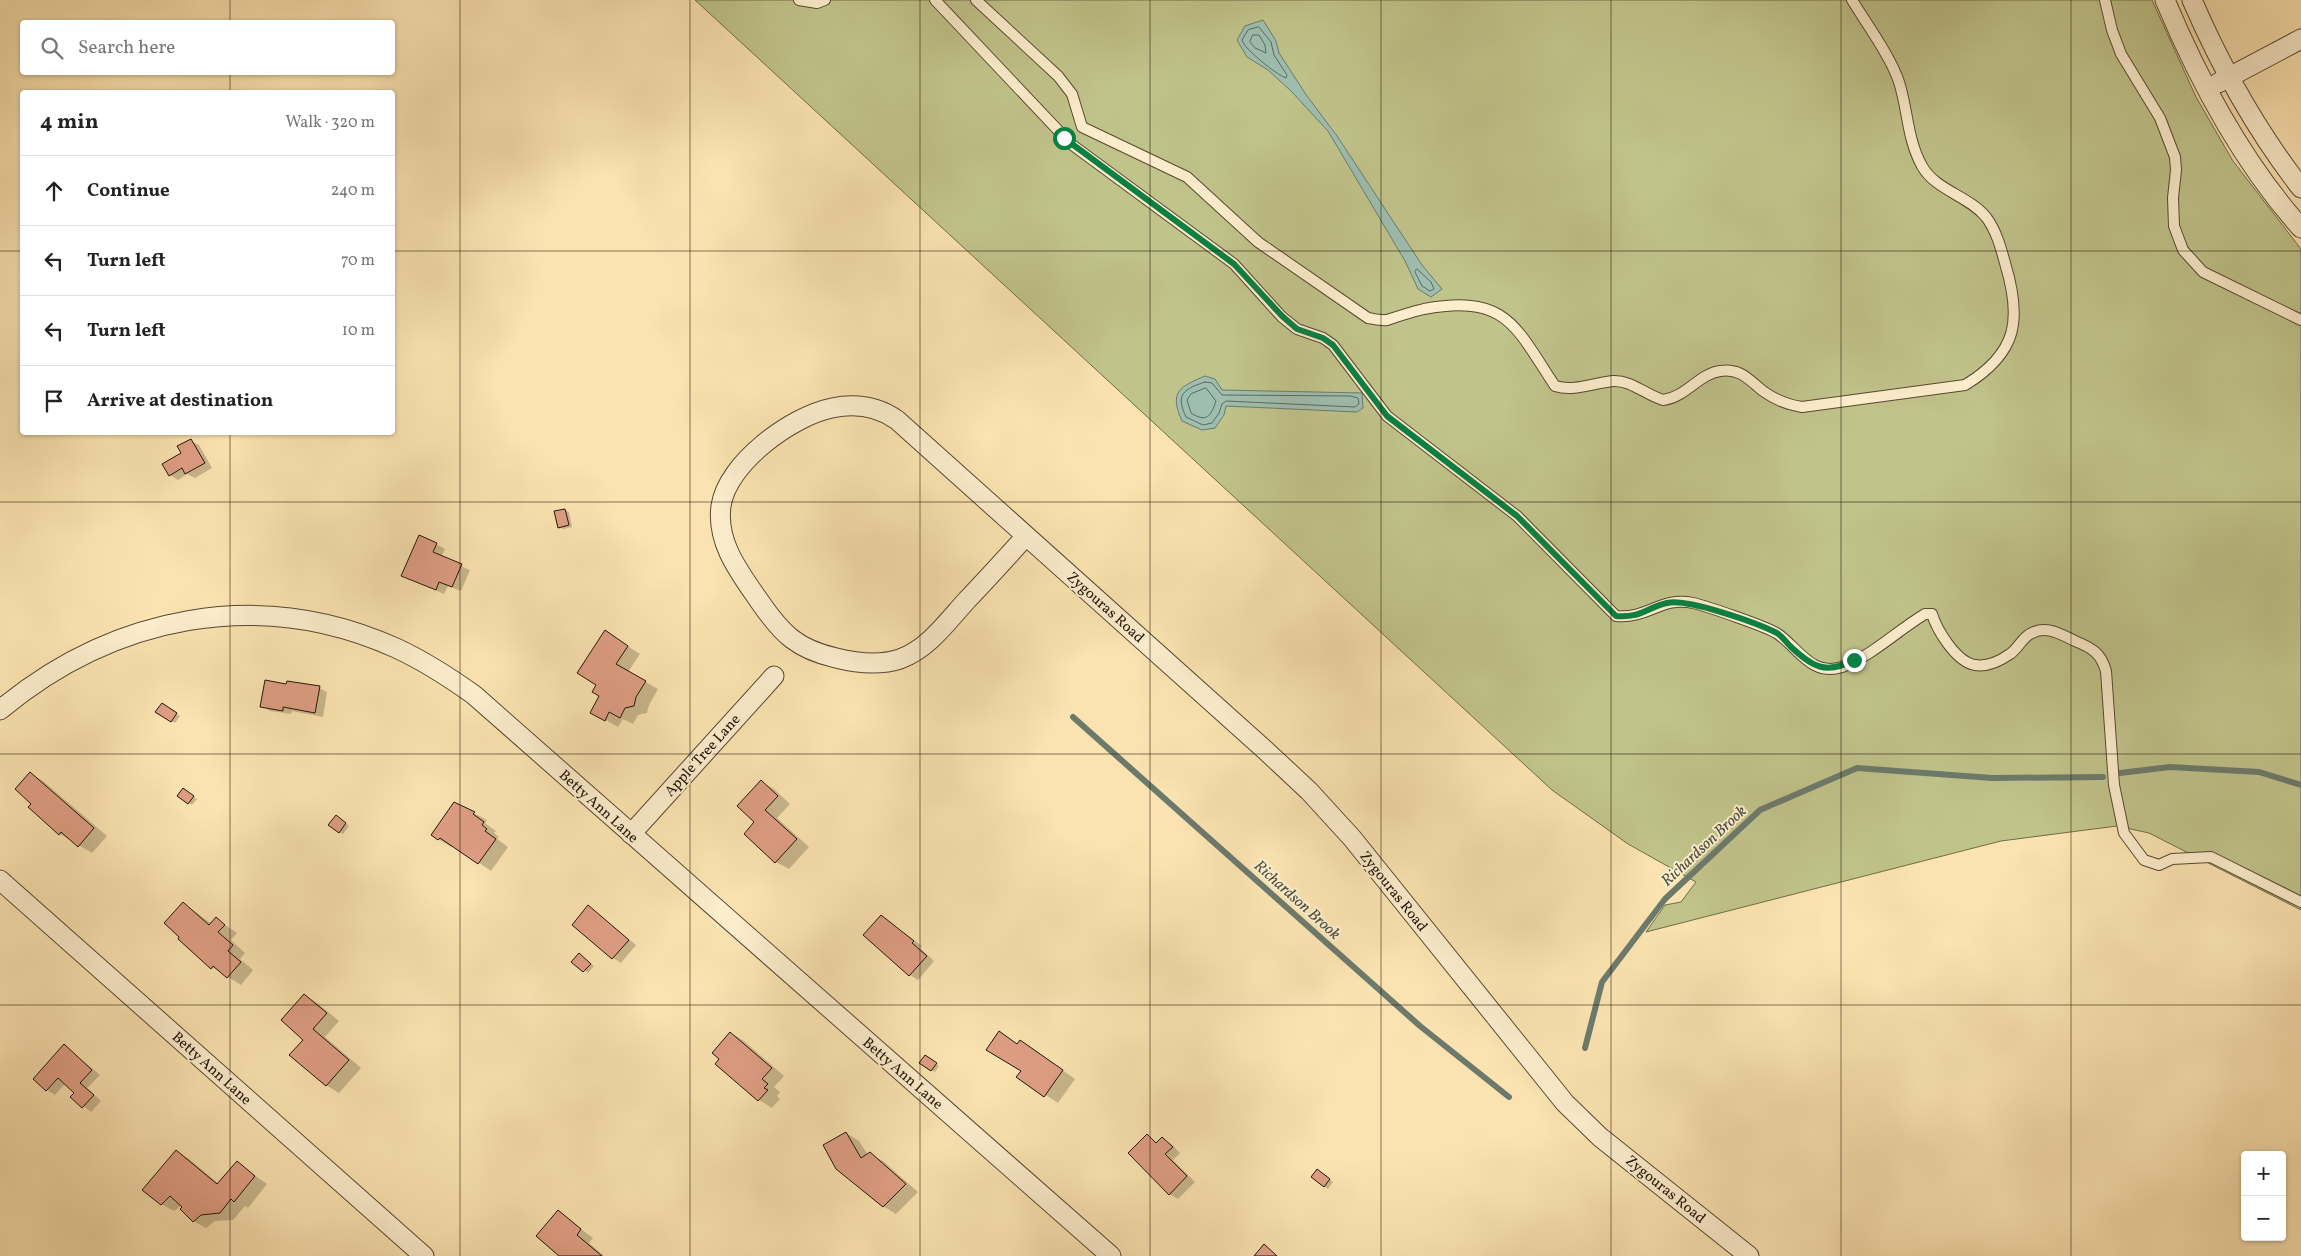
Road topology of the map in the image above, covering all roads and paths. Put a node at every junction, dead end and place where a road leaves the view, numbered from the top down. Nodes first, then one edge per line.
1 (799, 0) edge
2 (826, 0) edge
3 (935, 0) edge
4 (976, 0) edge
5 (1852, 0) edge
6 (2105, 0) edge
7 (2165, 0) edge
8 (2192, 0) edge
9 (2301, 40) edge
10 (2229, 77) junction
11 (2207, 89) junction
12 (2301, 188) edge
13 (2301, 228) edge
14 (2301, 320) edge
15 (1026, 536) junction
16 (774, 676) dead end
17 (0, 710) edge
18 (631, 834) junction
19 (0, 880) edge
20 (2301, 902) edge
21 (424, 1256) edge
22 (1111, 1256) edge
23 (1749, 1256) edge

1 - 2 lane
3 - 20 lane
4 - 5 lane
6 - 14 lane
7 - 11 street
8 - 10 street
9 - 10 street
10 - 11 street
10 - 12 street
11 - 13 street
15 - 15 street, Zygouras Road
15 - 23 street, Zygouras Road
16 - 18 street, Apple Tree Lane
17 - 18 street, Betty Ann Lane
18 - 22 street, Betty Ann Lane
19 - 21 street, Betty Ann Lane

